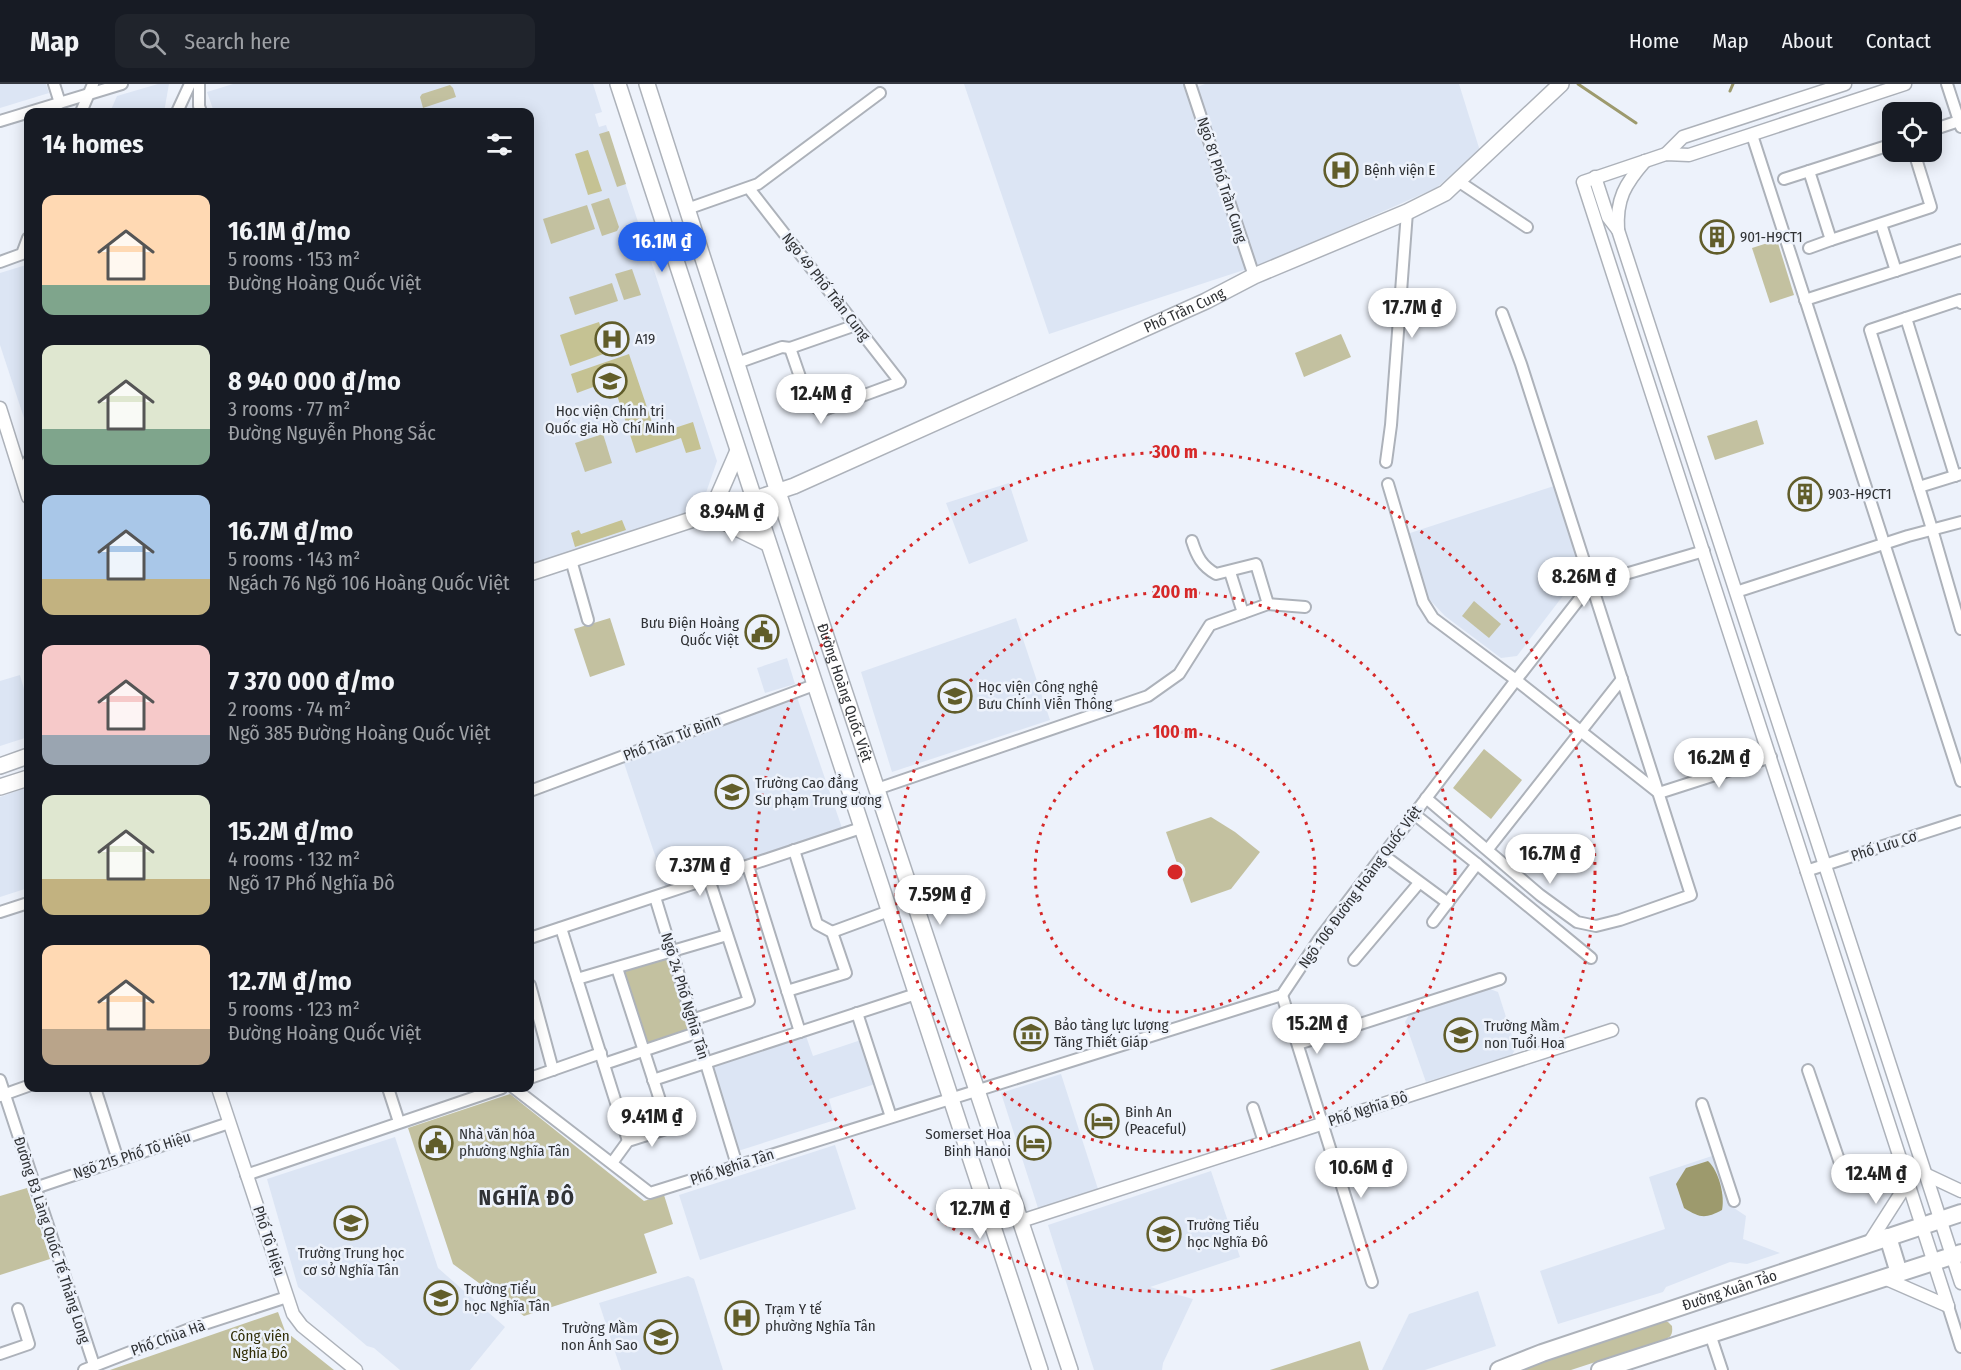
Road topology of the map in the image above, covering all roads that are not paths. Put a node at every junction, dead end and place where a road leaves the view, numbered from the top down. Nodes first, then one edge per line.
1 (54, 84) edge
2 (122, 84) edge
3 (190, 84) edge
4 (199, 84) edge
5 (618, 84) edge
6 (647, 84) edge
7 (1190, 84) edge
8 (1561, 84) edge
9 (1845, 84) edge
10 (1905, 84) edge
11 (1947, 84) edge
12 (91, 89) edge
13 (880, 93) dead end
14 (60, 103) junction
15 (43, 108) edge
16 (83, 108) edge
17 (179, 108) edge
18 (200, 108) edge
19 (24, 114) edge
20 (0, 121) edge
21 (1960, 124) edge
22 (1942, 128) edge
23 (1752, 135) junction
24 (1882, 148) edge
25 (1666, 154) junction
26 (1646, 160) junction
27 (1917, 162) edge
28 (1809, 171) junction
29 (1589, 179) junction
30 (1784, 179) dead end
31 (1458, 181) junction
32 (751, 191) dead end
33 (687, 209) junction
34 (1407, 212) junction
35 (1881, 224) junction
36 (1527, 227) dead end
37 (1618, 230) junction
38 (1831, 240) junction
39 (1809, 248) dead end
40 (1961, 250) edge
41 (24, 256) edge
42 (0, 261) edge
43 (1896, 271) junction
44 (1254, 276) junction
45 (1805, 300) junction
46 (1961, 303) edge
47 (1502, 313) dead end
48 (1906, 318) junction
49 (856, 325) junction
50 (790, 348) junction
51 (737, 363) junction
52 (0, 408) edge
53 (738, 453) junction
54 (1386, 462) dead end
55 (24, 468) edge
56 (21, 473) junction
57 (1958, 475) edge
58 (24, 483) edge
59 (1388, 484) dead end
60 (1919, 487) junction
61 (778, 492) junction
62 (753, 500) junction
63 (710, 515) junction
64 (1961, 522) edge
65 (1932, 529) junction
66 (1191, 541) dead end
67 (767, 543) junction
68 (1884, 544) junction
69 (1704, 551) junction
70 (571, 560) junction
71 (534, 572) edge
72 (1230, 572) junction
73 (1591, 584) junction
74 (1736, 592) junction
75 (1956, 593) edge
76 (1268, 603) junction
77 (1305, 607) dead end
78 (1243, 613) junction
79 (588, 620) dead end
80 (1961, 629) edge
81 (1622, 679) junction
82 (1516, 680) junction
83 (814, 685) junction
84 (1580, 731) junction
85 (24, 757) edge
86 (1771, 757) junction
87 (0, 766) edge
88 (24, 779) edge
89 (1961, 781) edge
90 (0, 787) edge
91 (877, 789) junction
92 (534, 790) edge
93 (1659, 793) junction
94 (1426, 798) junction
95 (1414, 814) junction
96 (1961, 821) edge
97 (861, 828) junction
98 (1488, 849) junction
99 (794, 850) junction
100 (1383, 855) junction
101 (1477, 864) junction
102 (1826, 865) junction
103 (748, 866) junction
104 (1806, 871) junction
105 (709, 879) junction
106 (1419, 883) junction
107 (655, 897) junction
108 (1448, 903) junction
109 (24, 904) edge
110 (889, 911) junction
111 (0, 912) edge
112 (1433, 922) dead end
113 (561, 928) junction
114 (832, 932) junction
115 (727, 935) junction
116 (534, 937) edge
117 (672, 952) junction
118 (1591, 958) dead end
119 (1354, 960) dead end
120 (617, 968) junction
121 (1500, 979) dead end
122 (578, 980) junction
123 (787, 991) junction
124 (916, 994) junction
125 (1282, 995) junction
126 (534, 1000) edge
127 (857, 1013) junction
128 (692, 1020) junction
129 (1612, 1030) dead end
130 (800, 1032) junction
131 (696, 1033) junction
132 (1298, 1044) junction
133 (644, 1051) junction
134 (600, 1053) junction
135 (706, 1063) junction
136 (604, 1065) junction
137 (553, 1070) junction
138 (1808, 1070) dead end
139 (534, 1077) edge
140 (0, 1080) edge
141 (653, 1080) junction
142 (24, 1087) edge
143 (977, 1090) junction
144 (96, 1092) edge
145 (219, 1092) edge
146 (389, 1092) edge
147 (490, 1092) edge
148 (519, 1092) edge
149 (2, 1095) edge
150 (951, 1099) junction
151 (1702, 1104) dead end
152 (1253, 1108) dead end
153 (891, 1117) junction
154 (399, 1122) junction
155 (229, 1123) junction
156 (1323, 1123) junction
157 (628, 1141) junction
158 (1264, 1143) junction
159 (118, 1160) junction
160 (612, 1163) junction
161 (737, 1165) junction
162 (1841, 1166) dead end
163 (246, 1175) junction
164 (1927, 1175) junction
165 (1908, 1182) junction
166 (35, 1188) junction
167 (1961, 1191) edge
168 (1734, 1201) dead end
169 (1961, 1214) edge
170 (1942, 1219) junction
171 (1021, 1221) junction
172 (1923, 1226) junction
173 (1888, 1237) junction
174 (1869, 1244) junction
175 (1957, 1254) edge
176 (1934, 1261) junction
177 (1892, 1275) junction
178 (1372, 1282) dead end
179 (1961, 1283) edge
180 (287, 1297) junction
181 (1948, 1306) junction
182 (18, 1309) dead end
183 (1710, 1334) junction
184 (1961, 1347) edge
185 (0, 1354) edge
186 (89, 1367) edge
187 (356, 1370) edge
188 (1040, 1370) edge
189 (1070, 1370) edge
190 (1499, 1370) edge
191 (1600, 1370) edge
192 (1722, 1370) edge

1 - 14 street
2 - 12 street
3 - 17 street
4 - 18 street
5 - 53 main road, Đường Hoàng Quốc Việt
6 - 33 main road, Đường Hoàng Quốc Việt
7 - 44 street, Ngõ 81 Phố Trần Cung
8 - 31 main road, Phố Trần Cung
9 - 25 street
10 - 23 street
11 - 21 street
12 - 14 street
12 - 16 street
13 - 33 street
14 - 15 street
19 - 20 street
21 - 22 street
23 - 25 street
23 - 45 street
24 - 28 street
25 - 26 street
26 - 29 street
26 - 37 street
27 - 35 street
28 - 30 street
28 - 38 street
29 - 37 street
29 - 69 street
31 - 34 main road, Phố Trần Cung
31 - 36 street
32 - 49 street, Ngõ 49 Phố Trần Cung
33 - 51 main road, Đường Hoàng Quốc Việt
34 - 44 main road, Phố Trần Cung
34 - 54 street
35 - 38 street
35 - 43 street
37 - 74 street
38 - 39 street
40 - 43 street
41 - 42 street
43 - 45 street
44 - 61 main road, Phố Trần Cung
45 - 68 street
46 - 48 street
47 - 73 street
48 - 57 street
48 - 60 street
49 - 50 street
49 - 50 street, Ngõ 49 Phố Trần Cung
50 - 51 street
51 - 61 main road, Đường Hoàng Quốc Việt
52 - 56 street
53 - 62 main road, Đường Hoàng Quốc Việt
53 - 63 main road
55 - 56 street
56 - 58 street
57 - 60 street
59 - 82 street
60 - 65 street
61 - 62 main road, Phố Trần Cung
61 - 91 main road, Đường Hoàng Quốc Việt
62 - 63 main road, Phố Trần Cung
62 - 67 main road, Đường Hoàng Quốc Việt
63 - 67 main road
63 - 70 main road, Phố Trần Cung
64 - 65 street
65 - 68 street
65 - 75 street
66 - 72 street
67 - 83 main road, Đường Hoàng Quốc Việt
68 - 74 street
68 - 89 street
69 - 73 street
69 - 86 street
70 - 71 main road, Phố Trần Cung
70 - 79 street
72 - 76 street
72 - 78 street
73 - 81 street
73 - 82 street, Ngõ 106 Đường Hoàng Quốc Việt
74 - 102 street
75 - 80 street
76 - 77 street
76 - 78 street
78 - 91 street
81 - 84 street
81 - 93 street
82 - 84 street
82 - 94 street, Ngõ 106 Đường Hoàng Quốc Việt
83 - 92 street, Phố Trần Tử Bình
83 - 97 main road, Đường Hoàng Quốc Việt
84 - 93 street
84 - 98 street
85 - 87 main road
86 - 93 street
86 - 104 street
88 - 90 main road
91 - 143 main road, Đường Hoàng Quốc Việt
93 - 98 street
94 - 95 street, Ngõ 106 Đường Hoàng Quốc Việt
94 - 98 street
95 - 100 street, Ngõ 106 Đường Hoàng Quốc Việt
95 - 101 street
96 - 102 street, Phố Lưu Cơ
97 - 99 street
97 - 110 main road, Đường Hoàng Quốc Việt
99 - 103 street
99 - 114 street
100 - 106 street
100 - 125 street, Ngõ 106 Đường Hoàng Quốc Việt
101 - 108 street
101 - 118 street
102 - 104 street, Phố Lưu Cơ
102 - 164 street
103 - 105 street
103 - 123 street
104 - 165 street
105 - 107 street
105 - 115 street
106 - 108 street
106 - 119 street
107 - 113 street
107 - 117 street, Ngõ 24 Phố Nghĩa Tân
108 - 112 street
109 - 111 street
110 - 114 street
110 - 124 main road, Đường Hoàng Quốc Việt
113 - 116 street
113 - 122 street
114 - 123 street
115 - 117 street
115 - 128 street
117 - 120 street
117 - 128 street, Ngõ 24 Phố Nghĩa Tân
120 - 122 street
120 - 133 street
121 - 132 street
122 - 134 street
123 - 130 street
124 - 127 street
124 - 150 main road, Đường Hoàng Quốc Việt
125 - 132 street
125 - 143 street
126 - 137 street
127 - 130 street
127 - 153 street
128 - 131 street, Ngõ 24 Phố Nghĩa Tân
129 - 156 street, Phố Nghĩa Đô
130 - 135 street
131 - 133 street
131 - 135 street, Ngõ 24 Phố Nghĩa Tân
132 - 156 street
133 - 136 street
133 - 141 street
134 - 136 street
134 - 137 street
135 - 141 street
135 - 161 street, Ngõ 24 Phố Nghĩa Tân
136 - 157 street
137 - 139 street
138 - 162 street
140 - 149 street, Đường B3 Làng Quốc Tế Thăng Long
141 - 157 street
142 - 149 street
143 - 150 street, Phố Nghĩa Tân
143 - 171 main road, Đường Hoàng Quốc Việt
144 - 159 street
145 - 155 street, Phố Tô Hiệu
146 - 154 street
147 - 154 street
148 - 160 street, Phố Nghĩa Tân
149 - 166 street, Đường B3 Làng Quốc Tế Thăng Long
150 - 153 street, Phố Nghĩa Tân
150 - 188 main road, Đường Hoàng Quốc Việt
151 - 168 street
152 - 158 street
153 - 161 street, Phố Nghĩa Tân
154 - 163 street
155 - 159 street, Ngõ 215 Phố Tô Hiệu
155 - 163 street, Phố Tô Hiệu
156 - 158 street, Phố Nghĩa Đô
156 - 178 street
157 - 160 street
158 - 171 street, Phố Nghĩa Đô
159 - 166 street, Ngõ 215 Phố Tô Hiệu
160 - 161 street, Phố Nghĩa Tân
163 - 180 street, Phố Tô Hiệu
164 - 167 street
164 - 170 street
165 - 172 street
165 - 174 street
166 - 186 street, Đường B3 Làng Quốc Tế Thăng Long
169 - 170 main road, Đường Xuân Tảo
170 - 172 main road, Đường Xuân Tảo
170 - 175 street
171 - 189 main road, Đường Hoàng Quốc Việt
172 - 173 main road, Đường Xuân Tảo
172 - 176 street
173 - 174 main road, Đường Xuân Tảo
173 - 177 main road
174 - 190 main road, Đường Xuân Tảo
175 - 176 main road
175 - 179 street
176 - 177 main road
176 - 181 street
177 - 181 street
177 - 183 main road
180 - 186 street, Phố Chùa Hà
180 - 187 street, Phố Tô Hiệu
181 - 184 street
182 - 185 street
183 - 191 main road
183 - 192 street

